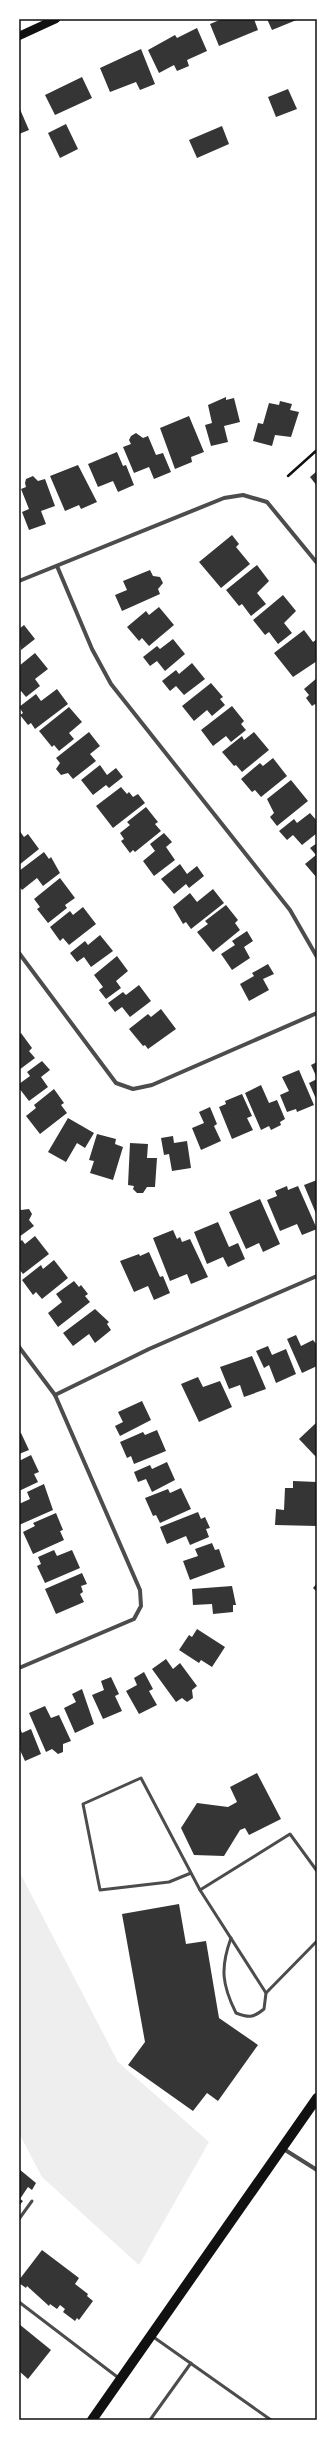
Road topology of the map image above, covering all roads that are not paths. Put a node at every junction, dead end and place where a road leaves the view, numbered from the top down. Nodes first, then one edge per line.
1 (56, 19) edge
2 (19, 36) edge
3 (317, 562) edge
4 (57, 566) junction
5 (19, 582) edge
6 (19, 954) edge
7 (317, 958) edge
8 (317, 1013) edge
9 (317, 1276) edge
10 (19, 1347) edge
11 (55, 1395) junction
12 (19, 1668) edge
13 (317, 1871) edge
14 (191, 1873) junction
15 (200, 1890) junction
16 (231, 1938) junction
17 (317, 1942) edge
18 (266, 1993) junction
19 (317, 2098) edge
20 (282, 2148) junction
21 (317, 2170) edge
22 (32, 2201) dead end
23 (19, 2219) edge
24 (19, 2302) edge
25 (152, 2336) junction
26 (191, 2363) junction
27 (122, 2380) junction
28 (93, 2420) edge
29 (150, 2420) edge
30 (271, 2420) edge

1 - 2 main road
3 - 4 street
4 - 5 street
4 - 7 street
6 - 8 street
9 - 11 street
10 - 11 street
11 - 12 street
13 - 15 lane
14 - 14 lane
14 - 15 lane
15 - 16 lane
16 - 18 lane
16 - 18 lane
17 - 18 lane
19 - 20 main road
20 - 21 street
20 - 25 main road
22 - 23 lane
24 - 27 lane
25 - 26 lane
25 - 27 main road
26 - 29 lane
26 - 30 lane
27 - 28 main road

